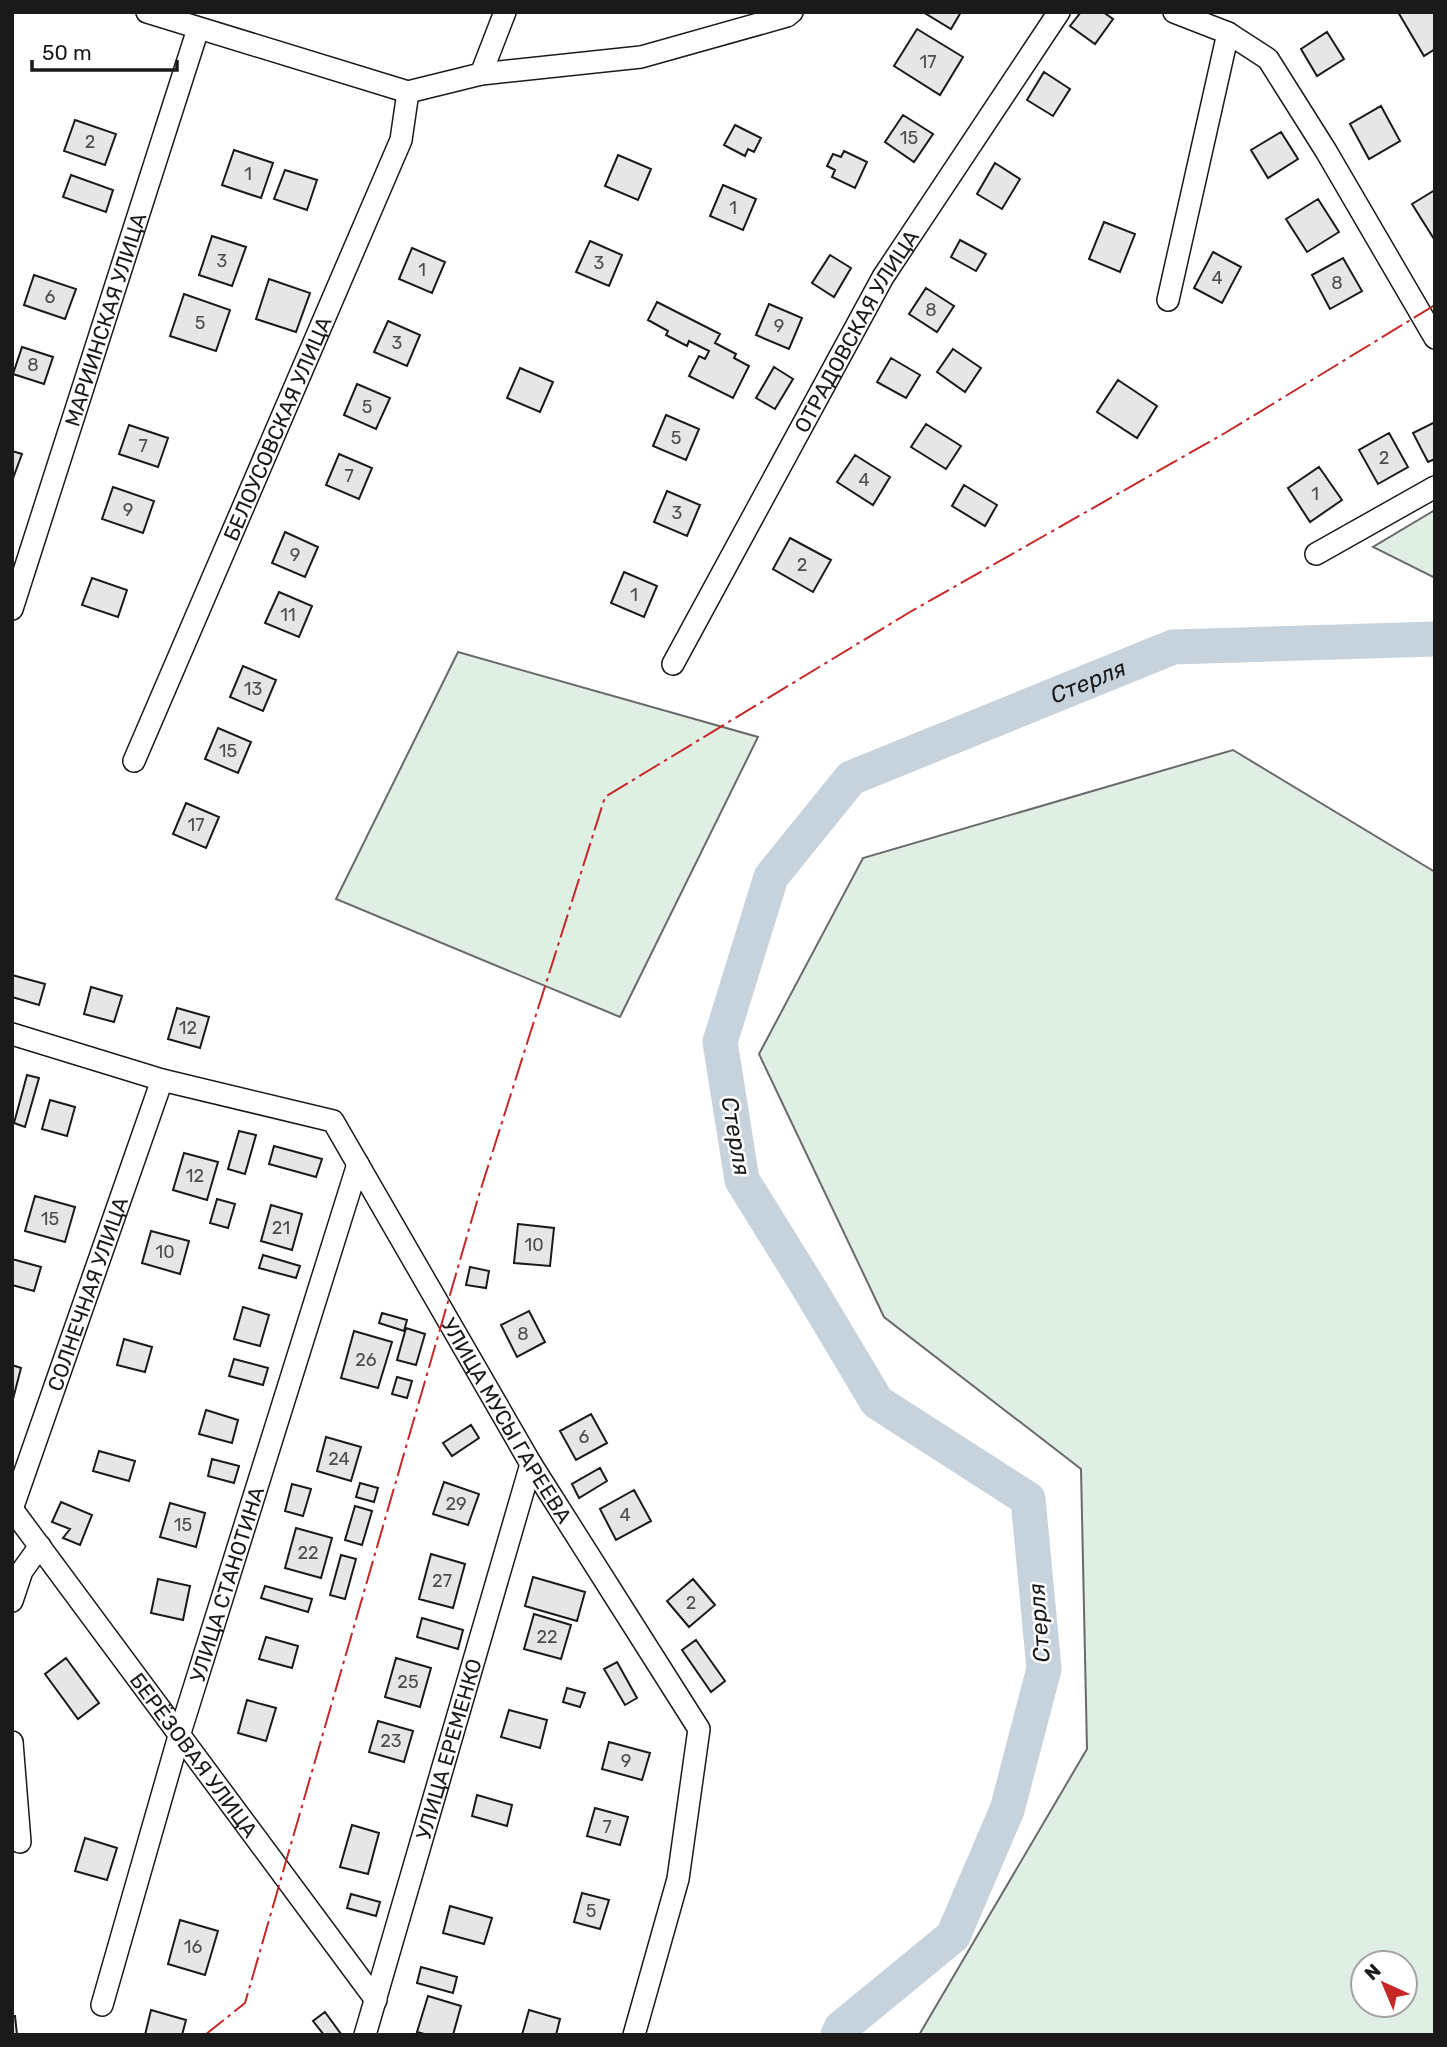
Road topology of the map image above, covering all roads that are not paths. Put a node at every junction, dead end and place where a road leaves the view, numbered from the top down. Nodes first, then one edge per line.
1 (147, 12) edge
2 (505, 12) edge
3 (792, 12) edge
4 (1059, 12) edge
5 (1174, 12) edge
6 (198, 29) junction
7 (1228, 33) junction
8 (481, 74) junction
9 (408, 92) junction
10 (1168, 300) dead end
11 (1435, 338) edge
12 (1435, 487) edge
13 (1316, 554) dead end
14 (12, 609) edge
15 (673, 664) dead end
16 (134, 761) dead end
17 (12, 1034) edge
18 (162, 1080) junction
19 (358, 1164) junction
20 (531, 1464) junction
21 (12, 1509) edge
22 (40, 1546) junction
23 (12, 1601) edge
24 (179, 1736) junction
25 (12, 1742) edge
26 (20, 1842) dead end
27 (376, 2000) junction
28 (102, 2005) dead end
29 (365, 2035) edge
30 (634, 2035) edge

1 - 6 street
2 - 8 street
3 - 8 street
4 - 15 street, ОТРАДОВСКАЯ УЛИЦА
5 - 7 street
6 - 9 street
6 - 14 street, МАРИИНСКАЯ УЛИЦА
7 - 10 street
7 - 11 street
8 - 9 street
9 - 16 street, БЕЛОУСОВСКАЯ УЛИЦА
12 - 13 street
17 - 18 street, УЛИЦА МУСЫ ГАРЕЕВА
18 - 19 street, УЛИЦА МУСЫ ГАРЕЕВА
18 - 21 street, СОЛНЕЧНАЯ УЛИЦА
19 - 20 street, УЛИЦА МУСЫ ГАРЕЕВА
19 - 24 street, УЛИЦА СТАНОТИНА
20 - 27 street, УЛИЦА ЕРЕМЕНКО
20 - 30 street, УЛИЦА МУСЫ ГАРЕЕВА
21 - 22 street, БЕРЁЗОВАЯ УЛИЦА
22 - 23 street
22 - 24 street, БЕРЁЗОВАЯ УЛИЦА
24 - 27 street, БЕРЁЗОВАЯ УЛИЦА
24 - 28 street, УЛИЦА СТАНОТИНА
25 - 26 street
27 - 29 street, УЛИЦА ЕРЕМЕНКО

